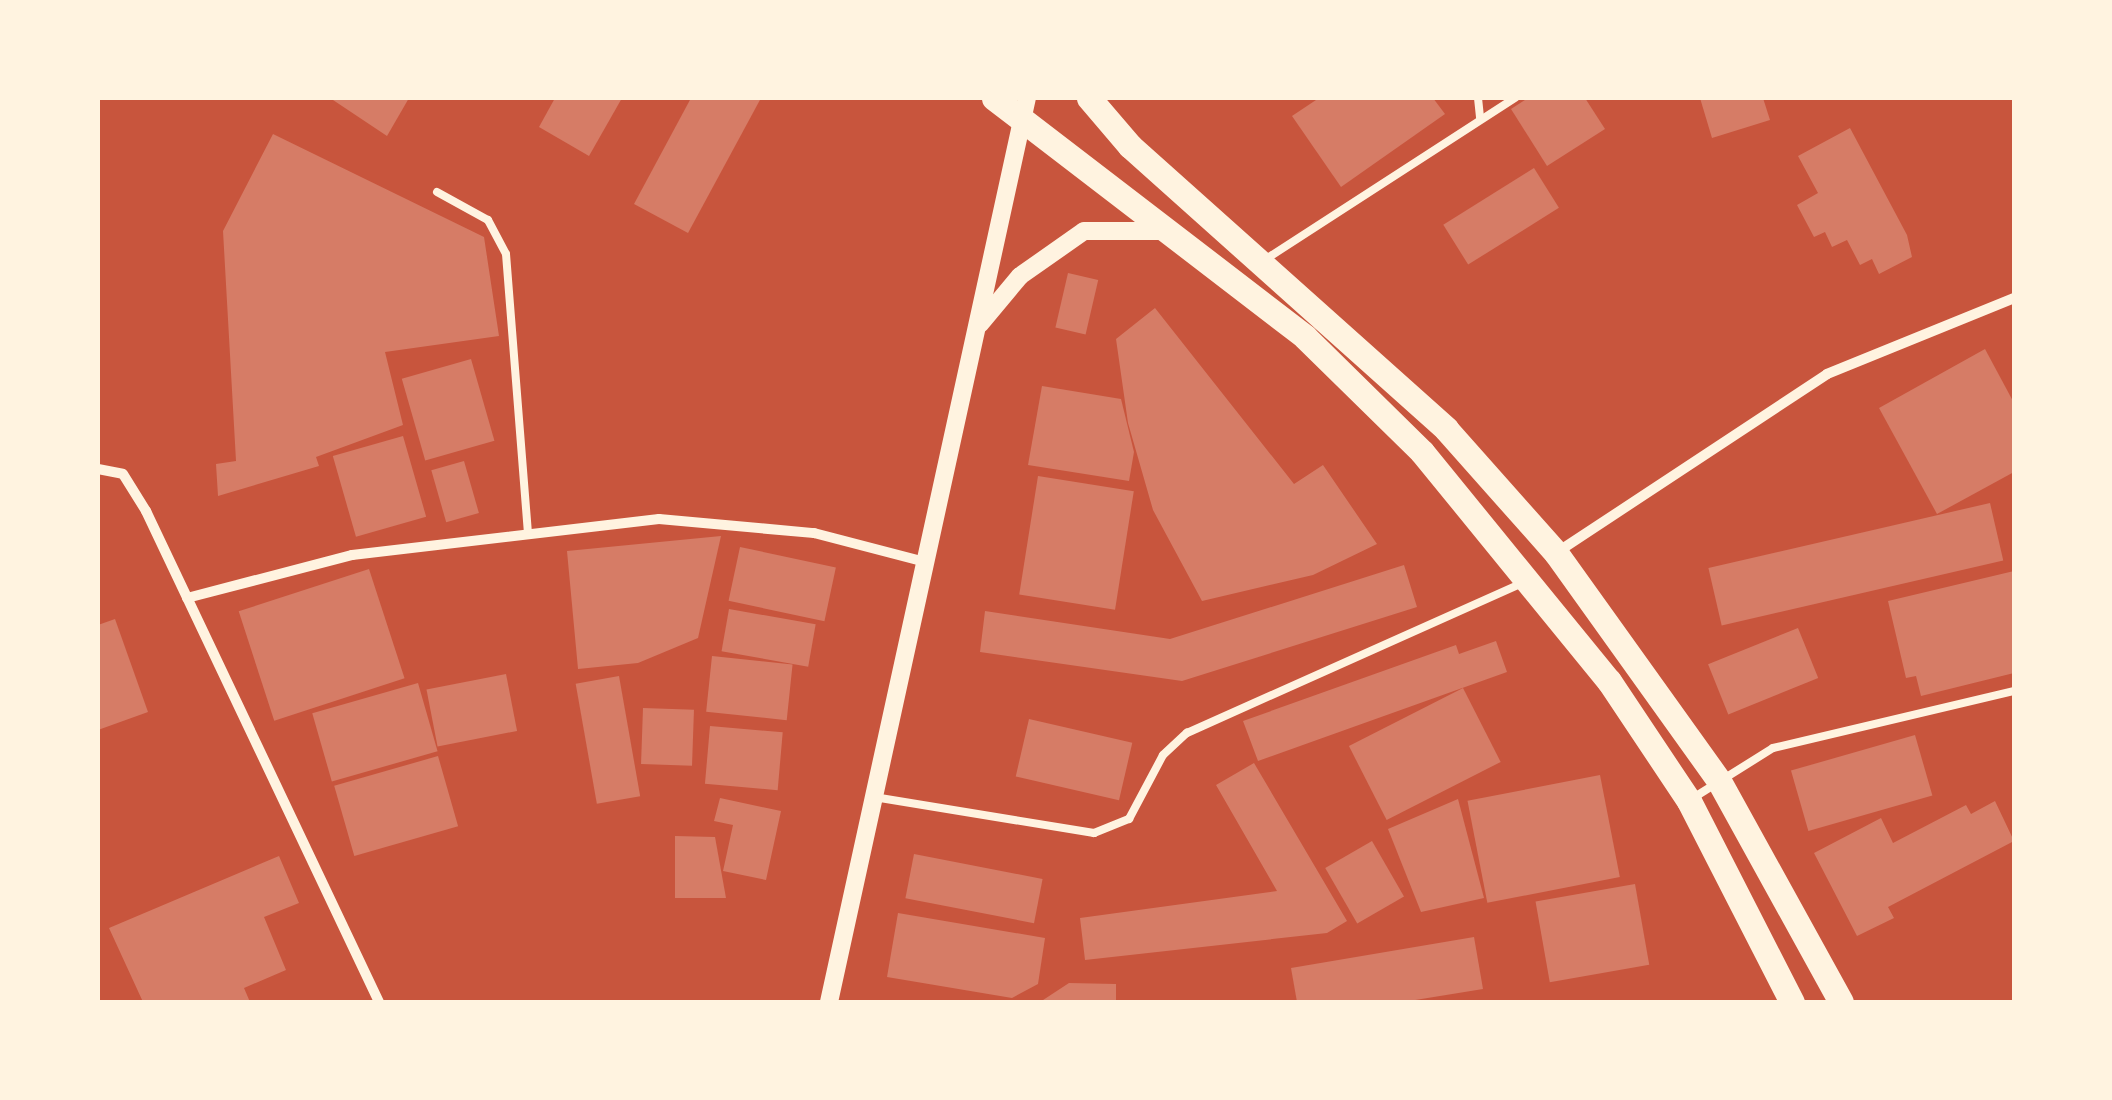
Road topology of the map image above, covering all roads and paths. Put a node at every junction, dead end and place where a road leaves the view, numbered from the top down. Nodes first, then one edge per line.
1 (994, 98) edge
2 (1089, 98) edge
3 (1478, 98) edge
4 (1516, 98) edge
5 (1026, 108) edge
6 (1480, 118) junction
7 (437, 192) dead end
8 (1183, 239) junction
9 (1266, 260) junction
10 (2014, 298) edge
11 (1327, 314) junction
12 (977, 328) junction
13 (1305, 338) junction
14 (98, 469) edge
15 (528, 532) junction
16 (1556, 553) junction
17 (926, 562) junction
18 (1533, 578) junction
19 (186, 598) junction
20 (2014, 692) edge
21 (1719, 781) junction
22 (874, 797) junction
23 (1689, 800) junction
24 (379, 1002) edge
25 (829, 1002) edge
26 (1792, 1002) edge
27 (1841, 1002) edge

1 - 5 main road
2 - 9 main road
3 - 6 lane
4 - 6 lane
5 - 8 main road
5 - 12 street
6 - 9 lane
7 - 15 lane
8 - 12 street
8 - 13 main road
9 - 11 main road
10 - 16 street
11 - 13 main road
11 - 16 main road
12 - 17 street
13 - 18 main road
14 - 19 street
15 - 17 street
15 - 19 street
16 - 21 main road
17 - 22 street
18 - 22 lane
18 - 23 main road
19 - 24 street
20 - 21 lane
21 - 23 lane
21 - 27 main road
22 - 25 street
23 - 26 main road

